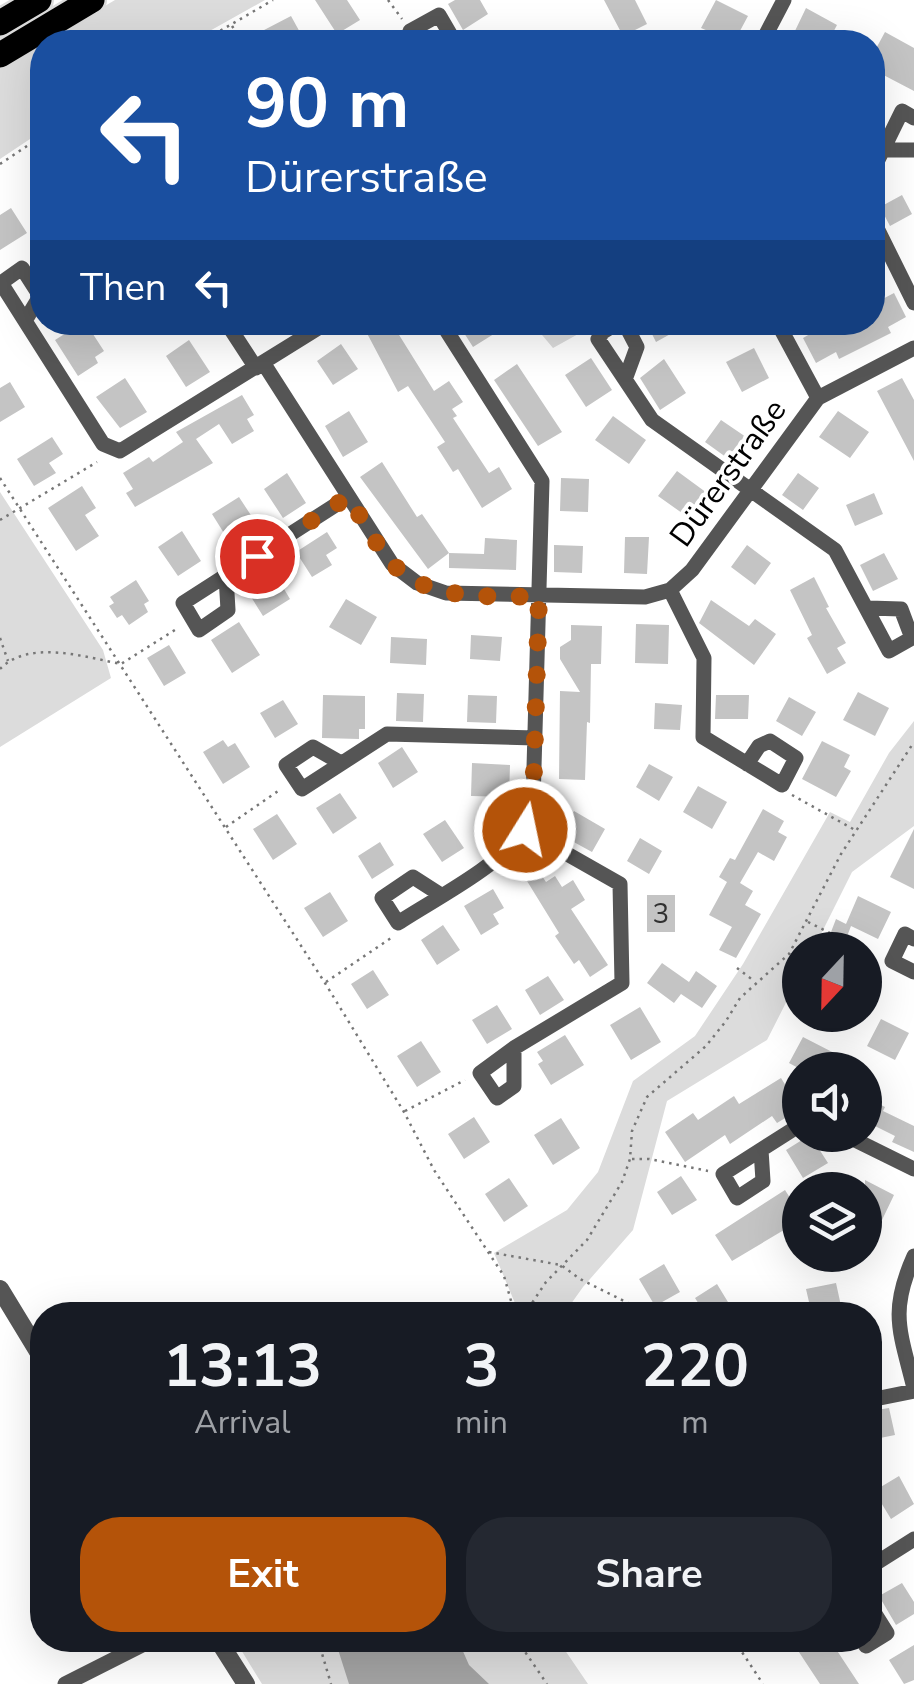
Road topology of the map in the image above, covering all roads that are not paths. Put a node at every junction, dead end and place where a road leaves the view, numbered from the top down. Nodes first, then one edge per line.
1 (39, 0) edge
2 (92, 0) edge
3 (784, 0) edge
4 (0, 23) edge
5 (42, 30) edge
6 (422, 30) edge
7 (447, 30) edge
8 (768, 30) edge
9 (30, 37) edge
10 (0, 55) edge
11 (914, 118) edge
12 (885, 148) edge
13 (885, 150) edge
14 (914, 150) edge
15 (885, 244) edge
16 (914, 302) edge
17 (25, 322) dead end
18 (30, 330) edge
19 (33, 335) edge
20 (236, 335) edge
21 (308, 335) edge
22 (449, 335) edge
23 (601, 335) edge
24 (630, 335) edge
25 (784, 335) edge
26 (914, 348) edge
27 (260, 366) junction
28 (626, 377) junction
29 (818, 398) junction
30 (750, 489) junction
31 (348, 497) junction
32 (226, 576) junction
33 (670, 590) junction
34 (539, 597) junction
35 (869, 608) dead end
36 (535, 738) junction
37 (341, 763) junction
38 (748, 764) junction
39 (525, 830) junction
40 (441, 895) junction
41 (914, 939) edge
42 (914, 972) edge
43 (514, 1048) junction
44 (782, 1137) edge
45 (761, 1150) junction
46 (880, 1152) edge
47 (914, 1169) edge
48 (914, 1256) edge
49 (0, 1290) edge
50 (30, 1339) edge
51 (914, 1389) edge
52 (882, 1397) edge
53 (914, 1539) edge
54 (882, 1559) edge
55 (128, 1652) edge
56 (226, 1652) edge
57 (65, 1684) edge
58 (246, 1684) edge

1 - 4 highway
2 - 5 highway
3 - 8 street
6 - 7 street
9 - 10 highway
11 - 12 street
13 - 14 street
15 - 16 street
17 - 18 street
19 - 27 street
20 - 27 street, Dürerstraße
21 - 27 street
22 - 34 street
23 - 28 street
24 - 28 street
25 - 29 street
26 - 29 street
27 - 31 street, Dürerstraße
28 - 30 street
29 - 30 street, Dürerstraße
30 - 33 street, Dürerstraße
30 - 35 street
31 - 32 street
31 - 34 street, Dürerstraße
32 - 32 street
33 - 34 street, Dürerstraße
33 - 38 street
34 - 36 street
36 - 37 street
36 - 39 street
37 - 37 street
38 - 38 street
39 - 40 street
39 - 43 street
40 - 40 street
41 - 42 street
43 - 43 street
44 - 45 street
45 - 45 street
46 - 47 street
48 - 51 street
49 - 50 street
51 - 52 street
53 - 54 street
55 - 57 street
56 - 58 street

